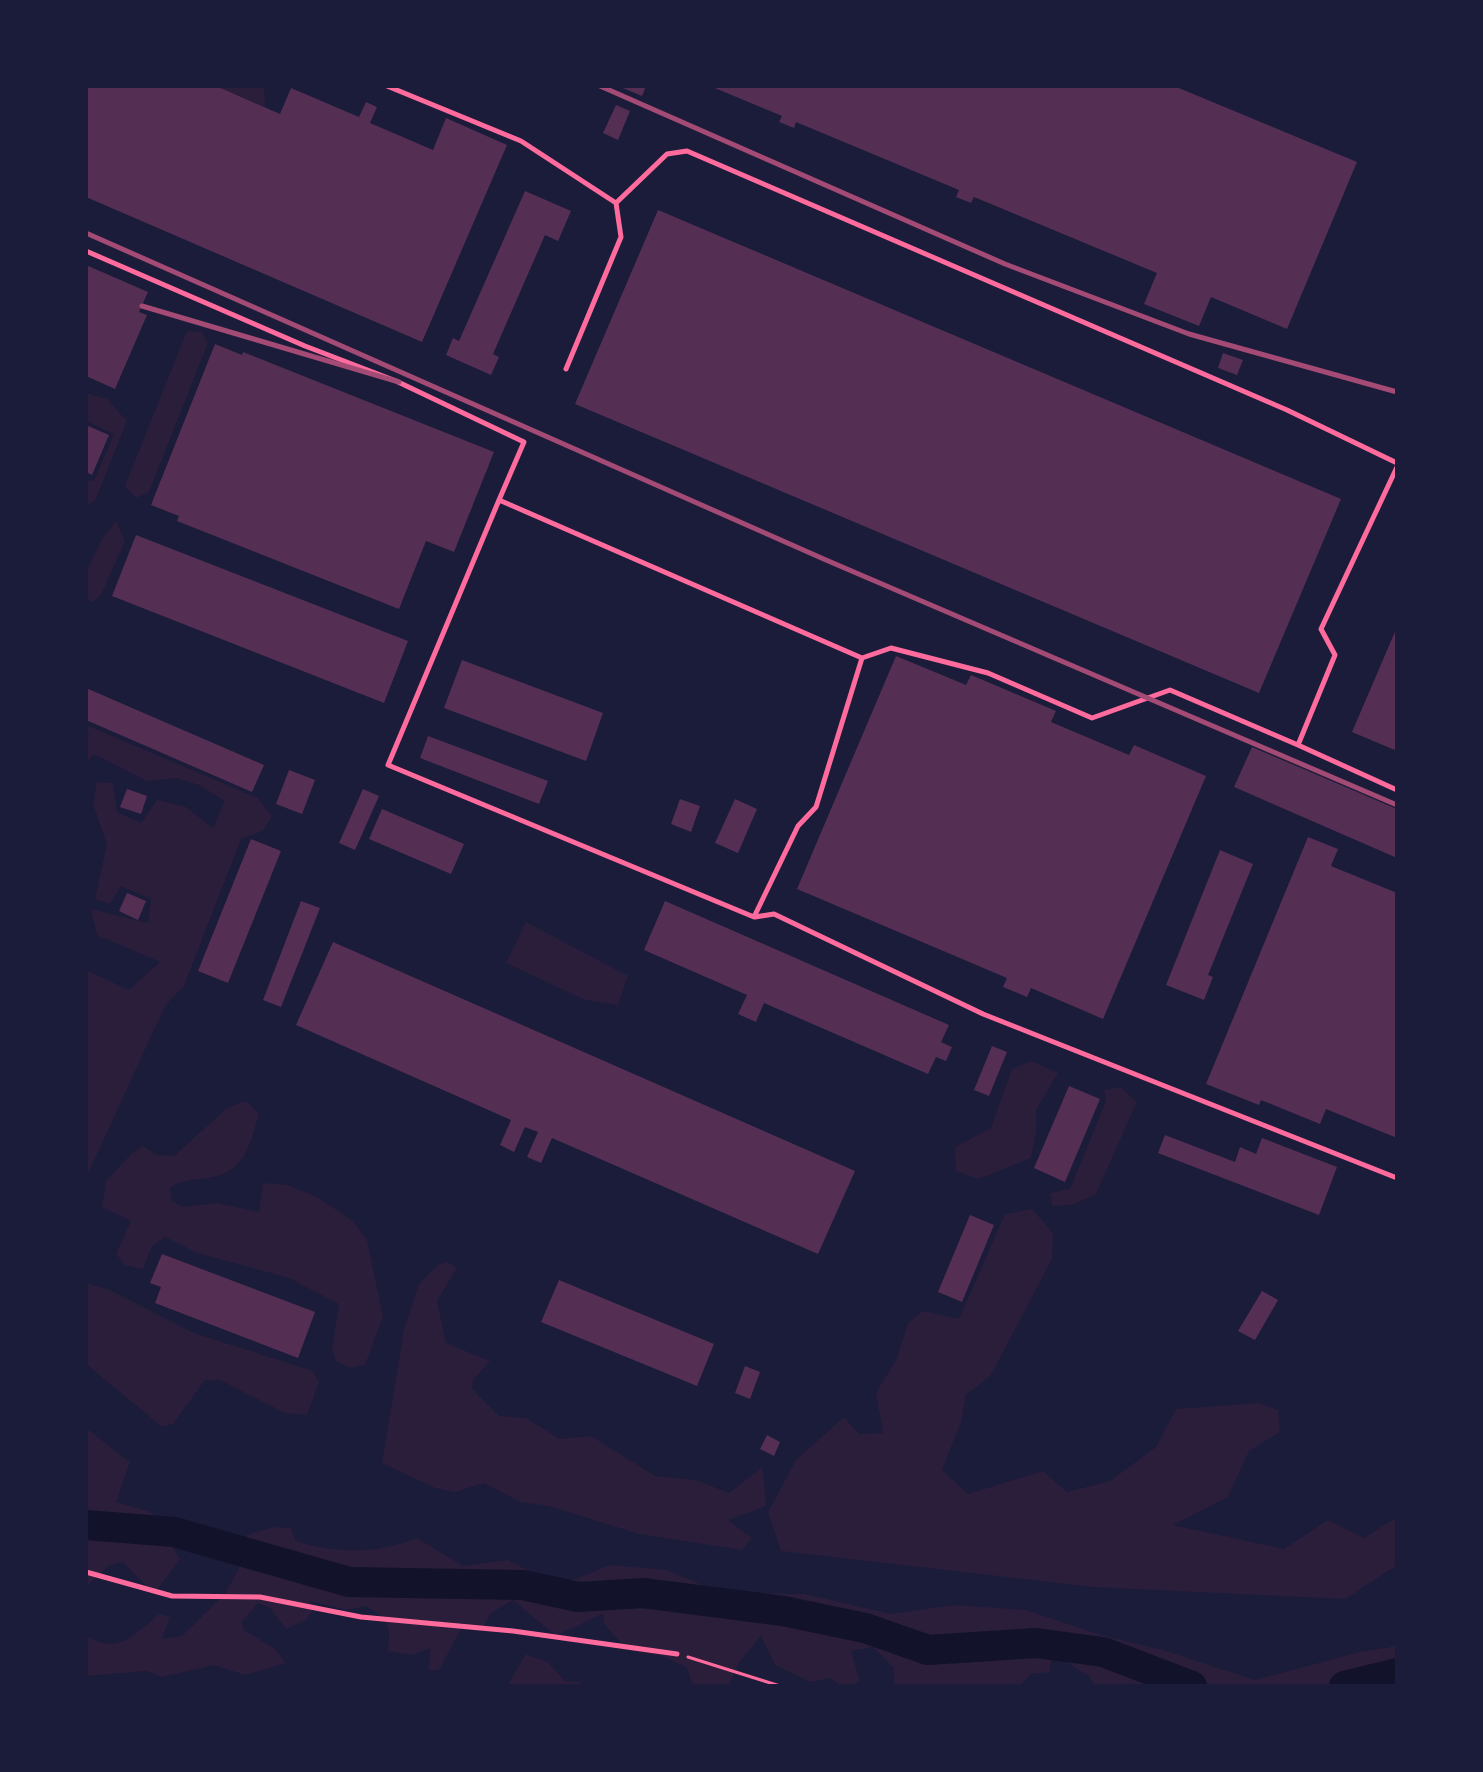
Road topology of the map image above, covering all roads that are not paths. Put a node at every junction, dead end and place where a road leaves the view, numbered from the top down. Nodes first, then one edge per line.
1 (387, 86) edge
2 (616, 203) junction
3 (86, 251) edge
4 (566, 369) dead end
5 (1397, 465) edge
6 (499, 500) junction
7 (862, 658) junction
8 (1298, 745) junction
9 (1397, 790) edge
10 (754, 917) junction
11 (1397, 1178) edge
12 (86, 1572) edge
13 (677, 1654) road end

1 - 2 lane
2 - 4 lane
2 - 5 lane
3 - 6 lane
5 - 8 lane
6 - 7 lane
6 - 10 lane
7 - 8 lane
7 - 10 lane
8 - 9 lane
10 - 11 lane
12 - 13 lane

